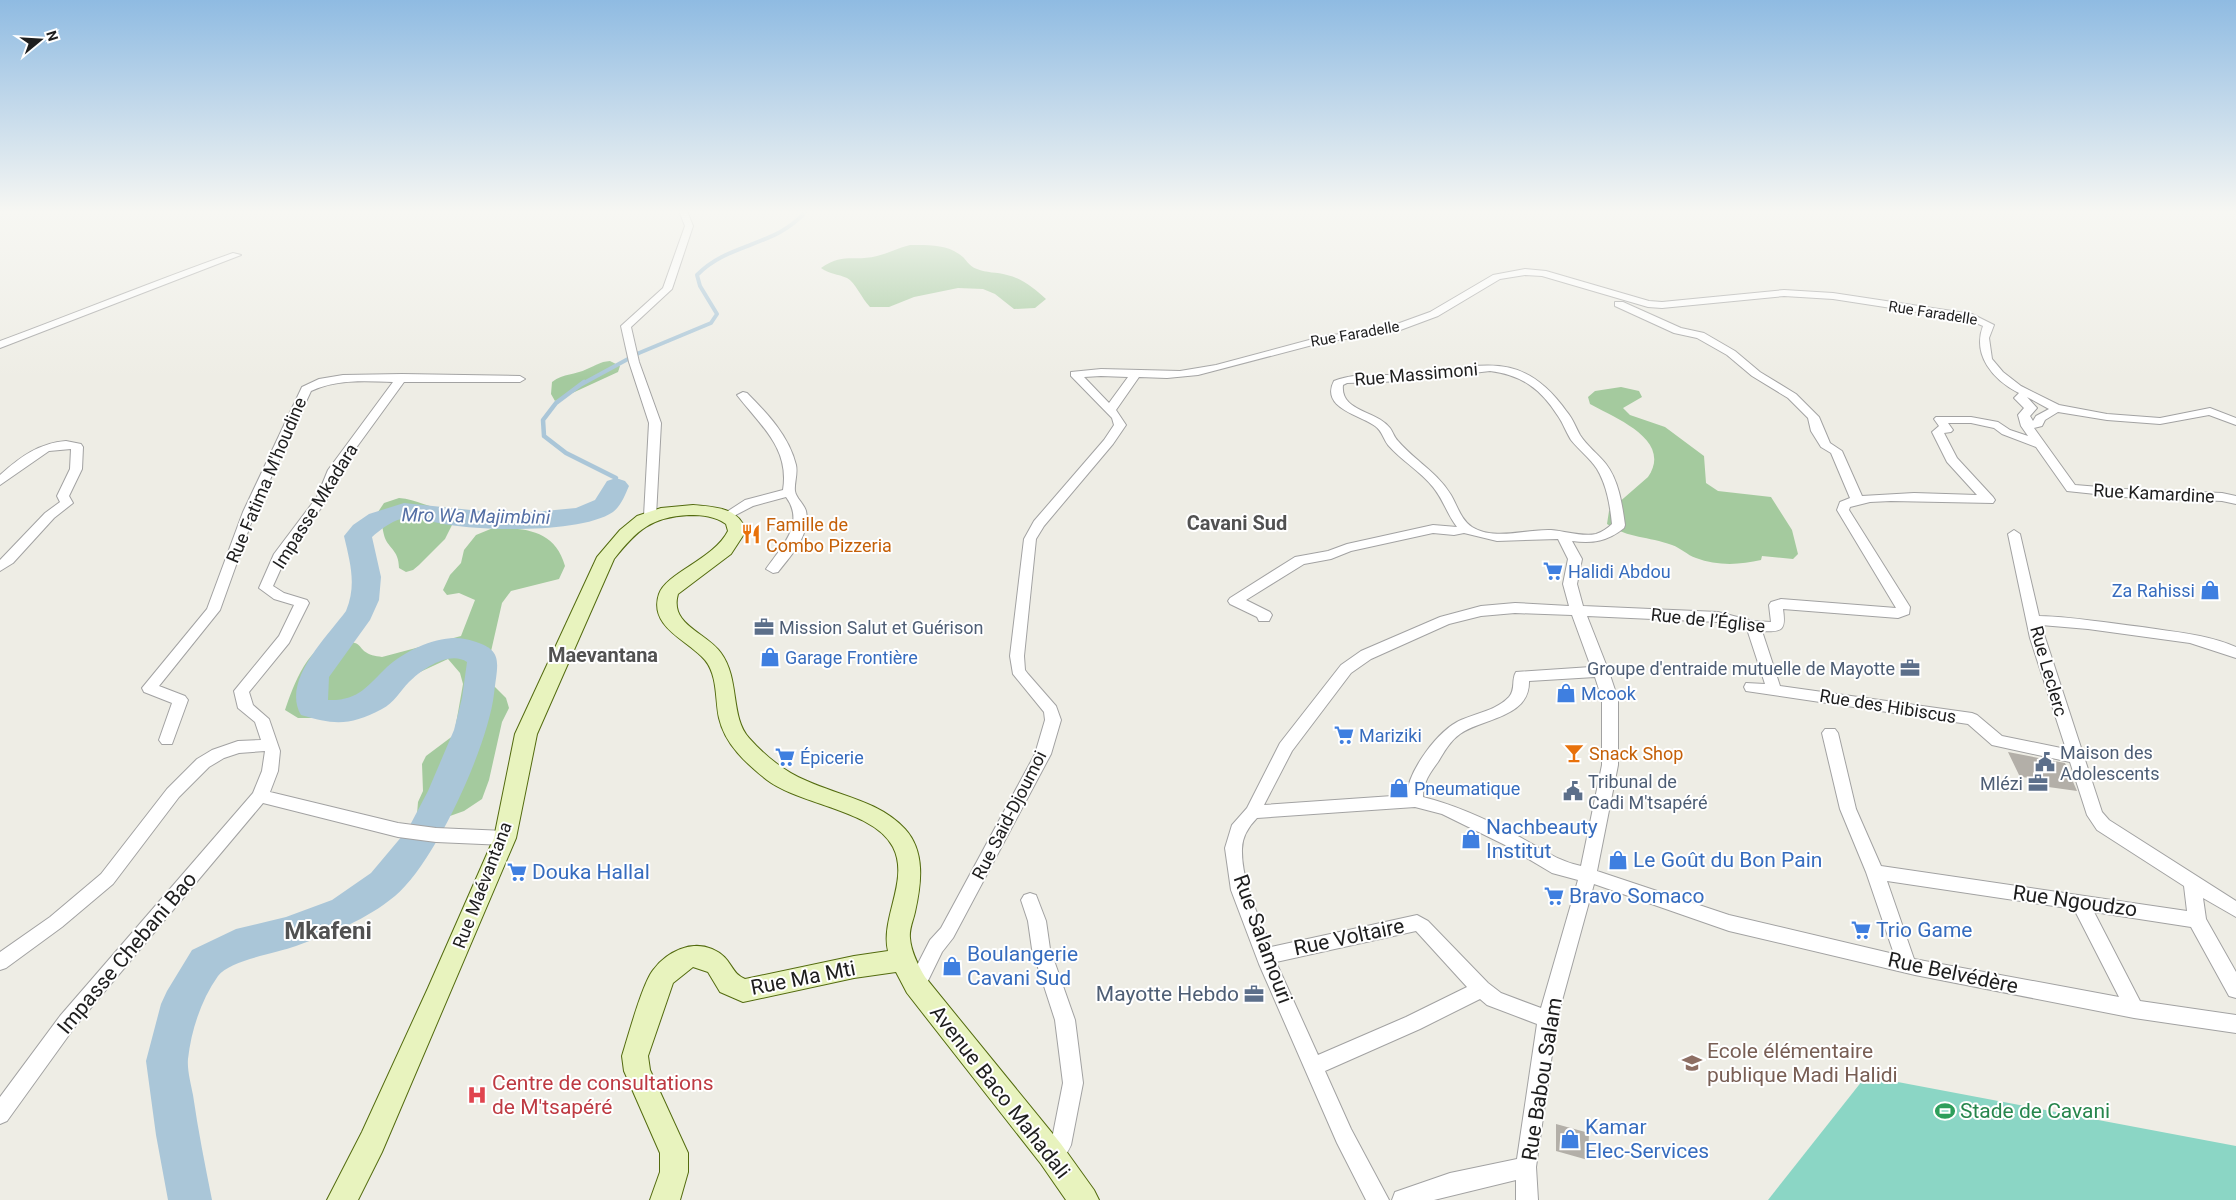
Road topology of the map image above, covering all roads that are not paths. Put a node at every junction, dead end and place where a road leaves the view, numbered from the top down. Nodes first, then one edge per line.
1 (202, 267) edge
2 (674, 267) edge
3 (1603, 292) junction
4 (0, 345) edge
5 (1206, 371) joint
6 (1136, 374) junction
7 (402, 377) junction
8 (520, 379) dead end
9 (743, 395) dead end
10 (2026, 395) junction
11 (2056, 408) junction
12 (1110, 410) junction
13 (2236, 422) edge
14 (2027, 426) junction
15 (2041, 445) junction
16 (0, 480) edge
17 (789, 492) junction
18 (1857, 500) junction
19 (2236, 500) edge
20 (728, 515) junction
21 (650, 516) junction
22 (1466, 529) junction
23 (2014, 534) dead end
24 (1564, 537) junction
25 (0, 567) edge
26 (774, 569) dead end
27 (1578, 610) junction
28 (1264, 618) dead end
29 (2034, 620) junction
30 (1753, 626) junction
31 (2236, 652) edge
32 (1602, 672) junction
33 (1751, 687) dead end
34 (1774, 689) junction
35 (1830, 733) dead end
36 (167, 740) dead end
37 (271, 745) junction
38 (2074, 757) junction
39 (260, 796) junction
40 (1415, 800) junction
41 (1253, 812) junction
42 (505, 838) junction
43 (1875, 872) junction
44 (1588, 875) junction
45 (2192, 882) junction
46 (1030, 900) dead end
47 (2079, 901) junction
48 (2236, 910) edge
49 (2196, 920) junction
50 (1266, 956) junction
51 (903, 960) junction
52 (0, 962) edge
53 (1907, 964) junction
54 (916, 984) junction
55 (1481, 989) junction
56 (2236, 990) edge
57 (2134, 1009) junction
58 (1548, 1020) junction
59 (2236, 1024) edge
60 (1314, 1066) junction
61 (0, 1114) edge
62 (1051, 1154) junction
63 (1526, 1167) junction
64 (342, 1200) edge
65 (665, 1200) edge
66 (1084, 1200) edge
67 (1378, 1200) edge
68 (1403, 1200) edge
69 (1527, 1200) edge

1 - 4 street
2 - 21 street
3 - 5 street, Rue Faradelle
3 - 10 street, Rue Faradelle
3 - 18 street
5 - 6 street, Rue Said-Djoumoi
6 - 12 street
6 - 12 street, Rue Said-Djoumoi
7 - 8 street, Rue Fatima M'houdine
7 - 36 street, Rue Fatima M'houdine
7 - 37 street, Impasse Mkadara
9 - 17 street
10 - 11 street, Rue Faradelle
10 - 14 street
11 - 13 street, Rue Faradelle
11 - 14 street
12 - 54 street, Rue Said-Djoumoi
14 - 15 street
15 - 18 street
15 - 19 street, Rue Kamardine
16 - 25 street
17 - 20 street
17 - 26 street
18 - 30 street, Rue de l’Église
20 - 21 street, Rue Maévantana
20 - 51 street
21 - 42 street, Rue Maévantana
22 - 24 street, Rue Massimoni
22 - 24 street, Rue Massimoni
22 - 28 street
23 - 29 street, Rue Leclerc
24 - 27 street
27 - 30 street, Rue de l’Église
27 - 32 street, Rue Babou Salam
27 - 41 street, Rue Salamouri
29 - 31 street
29 - 38 street, Rue Leclerc
30 - 34 street
32 - 40 street
32 - 44 street, Rue Babou Salam
33 - 34 street, Rue des Hibiscus
34 - 38 street, Rue des Hibiscus
35 - 43 street
37 - 39 street, Impasse Chebani Bao
37 - 52 street
38 - 45 street, Rue Leclerc
39 - 42 street
39 - 61 street, Impasse Chebani Bao
40 - 41 street, Rue Belvédère
40 - 44 street, Rue Belvédère
41 - 50 street, Rue Salamouri
42 - 64 street, Rue Maévantana
43 - 47 street, Rue Ngoudzo
43 - 53 street
44 - 53 street, Rue Belvédère
44 - 58 street, Rue Babou Salam
45 - 48 street, Rue Leclerc
45 - 49 street
46 - 62 street
47 - 49 street, Rue Ngoudzo
47 - 57 street
49 - 56 street
50 - 55 street, Rue Voltaire
50 - 60 street, Rue Salamouri
51 - 54 street
51 - 65 street, Rue Ma Mti
53 - 57 street, Rue Belvédère
54 - 62 street, Avenue Baco Mahadali
55 - 58 street, Rue Voltaire
55 - 60 street
57 - 59 street, Rue Belvédère
58 - 63 street, Rue Babou Salam
60 - 67 street, Rue Salamouri
62 - 66 street, Avenue Baco Mahadali
63 - 68 street
63 - 69 street, Rue Babou Salam

